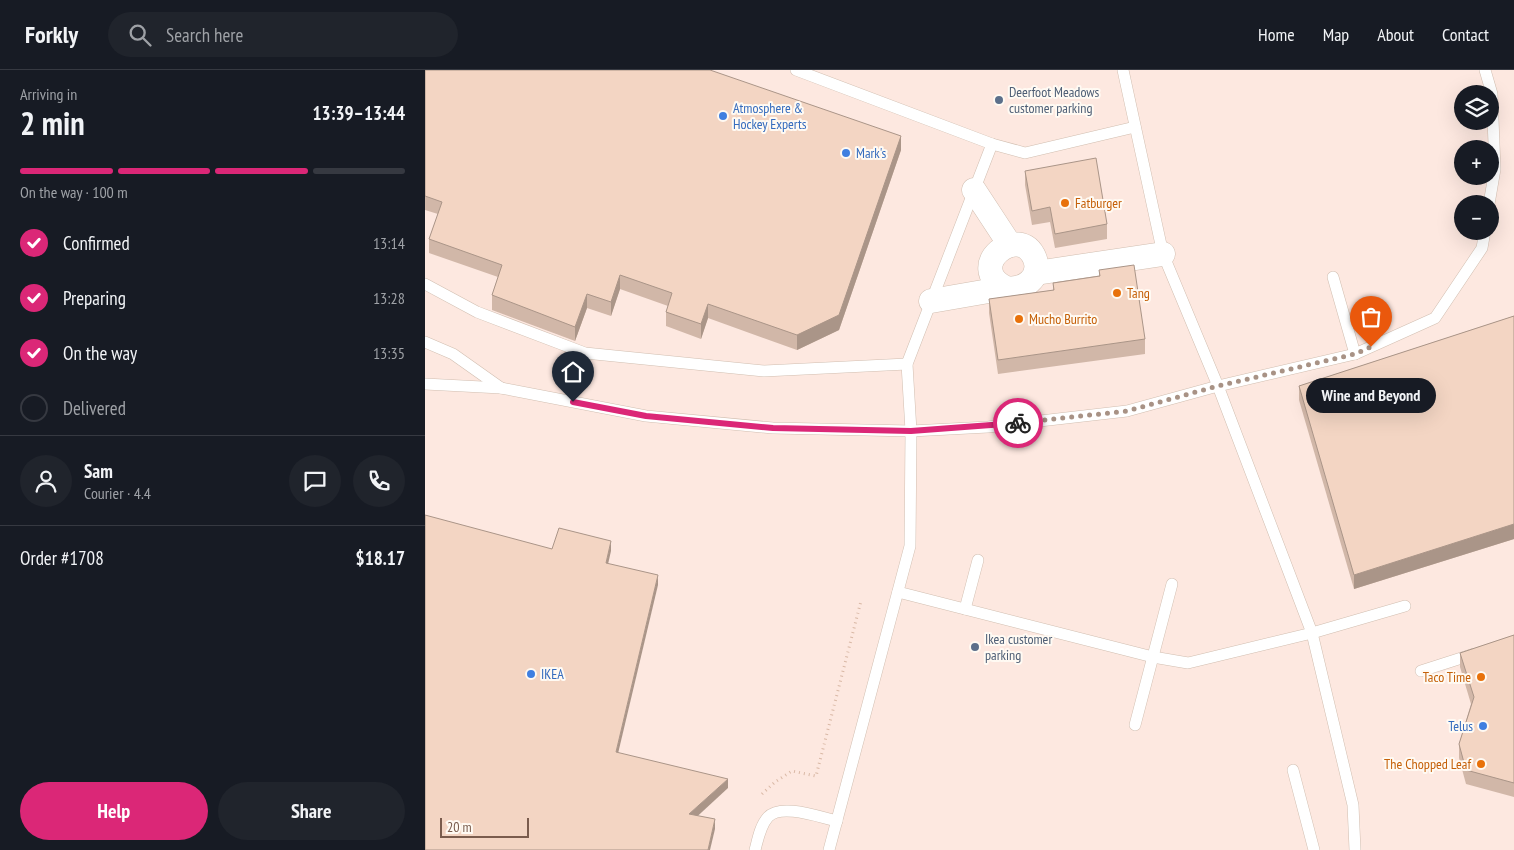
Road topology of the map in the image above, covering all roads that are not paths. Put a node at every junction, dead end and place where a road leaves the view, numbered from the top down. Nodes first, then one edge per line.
1 (796, 70) edge
2 (1123, 70) edge
3 (1485, 70) edge
4 (1135, 128) junction
5 (992, 144) junction
6 (974, 190) junction
7 (1491, 195) edge
8 (1483, 240) edge
9 (1010, 245) junction
10 (1163, 254) junction
11 (1036, 273) junction
12 (1333, 276) dead end
13 (425, 284) edge
14 (1006, 288) junction
15 (931, 302) junction
16 (425, 342) edge
17 (1355, 354) junction
18 (907, 364) junction
19 (425, 384) edge
20 (1218, 386) junction
21 (501, 388) junction
22 (911, 431) junction
23 (978, 560) dead end
24 (1172, 584) dead end
25 (898, 592) junction
26 (1405, 606) dead end
27 (965, 609) junction
28 (1312, 633) junction
29 (1486, 650) edge
30 (1153, 657) junction
31 (1421, 671) dead end
32 (1135, 725) dead end
33 (1293, 770) dead end
34 (837, 821) junction
35 (755, 850) edge
36 (829, 850) edge
37 (1314, 850) edge
38 (1355, 850) edge

1 - 5 lane
2 - 4 lane
3 - 7 lane
4 - 5 lane
4 - 10 lane
5 - 6 lane
6 - 9 street
6 - 15 lane
8 - 17 lane
9 - 11 street
9 - 14 street
10 - 11 street
10 - 20 lane
11 - 14 street
12 - 17 lane
13 - 18 lane
14 - 15 street
15 - 18 lane
16 - 21 lane
17 - 20 lane
18 - 22 lane
19 - 21 lane
20 - 22 lane
20 - 28 lane
21 - 22 lane
22 - 25 lane
23 - 27 lane
24 - 30 lane
25 - 27 lane
25 - 34 lane
26 - 28 lane
27 - 30 lane
28 - 30 lane
28 - 38 lane
29 - 31 lane
30 - 32 lane
33 - 37 lane
34 - 35 lane
34 - 36 lane

